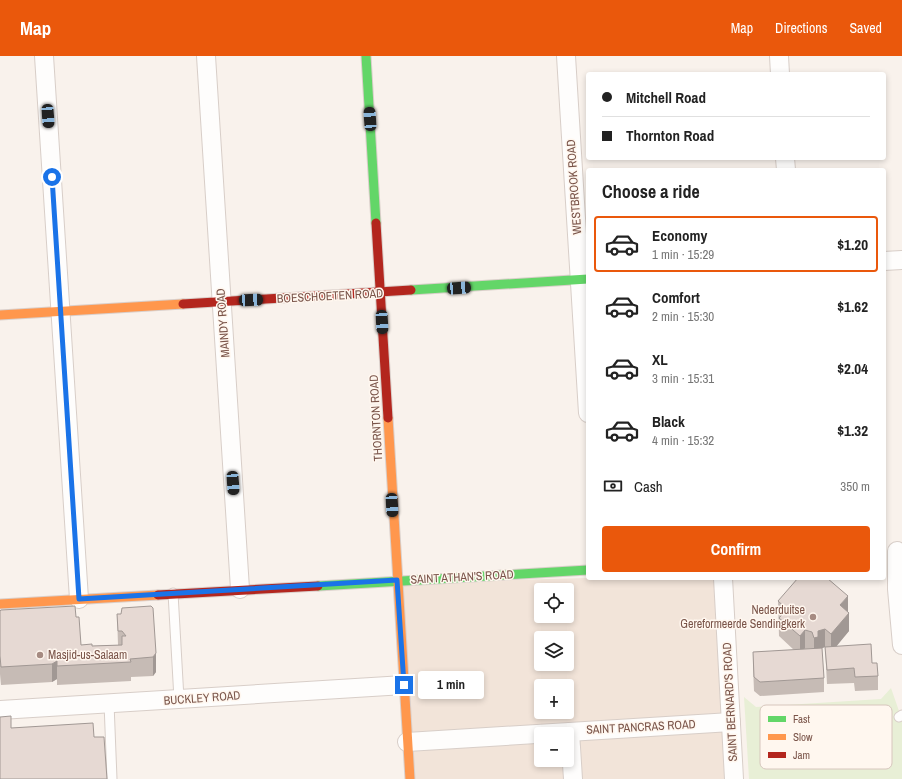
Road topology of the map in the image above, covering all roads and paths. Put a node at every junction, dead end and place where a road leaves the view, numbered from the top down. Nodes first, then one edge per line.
1 (44, 56) edge
2 (206, 56) edge
3 (366, 56) edge
4 (566, 56) edge
5 (779, 56) edge
6 (780, 72) edge
7 (902, 260) edge
8 (886, 261) edge
9 (584, 279) edge
10 (381, 293) junction
11 (222, 301) junction
12 (60, 311) junction
13 (0, 315) edge
14 (586, 346) edge
15 (894, 551) edge
16 (586, 570) edge
17 (397, 580) junction
18 (723, 580) edge
19 (240, 589) junction
20 (173, 594) junction
21 (79, 599) junction
22 (0, 604) edge
23 (902, 645) edge
24 (404, 685) junction
25 (179, 699) junction
26 (108, 703) junction
27 (0, 710) edge
28 (731, 722) junction
29 (574, 732) edge
30 (534, 734) edge
31 (407, 742) junction
32 (572, 767) edge
33 (112, 779) edge
34 (410, 779) edge
35 (573, 779) edge
36 (734, 779) edge

1 - 12 street
2 - 11 street, MAINDY ROAD
3 - 10 street, THORNTON ROAD
4 - 9 street, WESTBROOK ROAD
5 - 6 street
7 - 8 street
9 - 10 street, BOESCHOETEN ROAD
9 - 14 street, WESTBROOK ROAD
10 - 11 street, BOESCHOETEN ROAD
10 - 17 street, THORNTON ROAD
11 - 12 street, BOESCHOETEN ROAD
11 - 19 street, MAINDY ROAD
12 - 13 street, BOESCHOETEN ROAD
12 - 21 street
15 - 23 street
16 - 17 street, SAINT ATHAN'S ROAD
17 - 19 street, SAINT ATHAN'S ROAD
17 - 24 street, THORNTON ROAD
18 - 28 street, SAINT BERNARD'S ROAD
19 - 20 street, SAINT ATHAN'S ROAD
20 - 21 street, SAINT ATHAN'S ROAD
20 - 25 lane
21 - 22 street, SAINT ATHAN'S ROAD
24 - 25 street, BUCKLEY ROAD
24 - 31 street, THORNTON ROAD
25 - 26 street, BUCKLEY ROAD
26 - 27 street, BUCKLEY ROAD
26 - 33 lane
28 - 29 street, SAINT PANCRAS ROAD
28 - 36 street, SAINT BERNARD'S ROAD
30 - 31 street, SAINT PANCRAS ROAD
31 - 34 street, THORNTON ROAD
32 - 35 street

